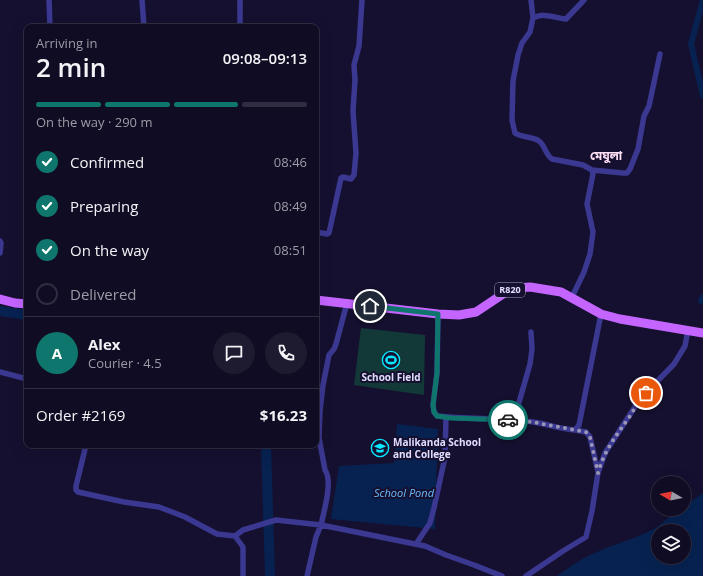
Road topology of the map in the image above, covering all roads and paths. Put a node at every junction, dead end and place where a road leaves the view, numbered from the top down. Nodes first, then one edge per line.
1 (49, 0) edge
2 (142, 0) edge
3 (240, 0) edge
4 (362, 0) edge
5 (531, 0) edge
6 (584, 0) edge
7 (533, 18) junction
8 (50, 24) edge
9 (144, 24) edge
10 (240, 24) edge
11 (660, 54) dead end
12 (592, 170) junction
13 (319, 232) edge
14 (0, 241) edge
15 (0, 253) edge
16 (572, 297) junction
17 (0, 299) edge
18 (319, 300) edge
19 (347, 303) junction
20 (24, 304) edge
21 (438, 314) junction
22 (601, 314) junction
23 (688, 330) junction
24 (531, 332) dead end
25 (703, 332) edge
26 (0, 372) edge
27 (24, 378) edge
28 (446, 417) junction
29 (514, 420) junction
30 (575, 430) junction
31 (85, 448) edge
32 (598, 473) junction
33 (321, 525) junction
34 (236, 536) junction
35 (416, 544) junction
36 (243, 576) edge
37 (307, 576) edge
38 (502, 576) edge
39 (526, 576) edge

1 - 8 street
2 - 9 street
3 - 10 street
4 - 13 street
5 - 7 street
6 - 7 street
7 - 12 street
11 - 12 street
12 - 16 street
14 - 15 street
16 - 21 main road, R820
16 - 22 main road, R820
17 - 20 main road
18 - 19 main road, R820
19 - 21 main road, R820
19 - 33 street
21 - 28 street
22 - 23 main road, R820
22 - 30 street
23 - 25 main road, R820
23 - 32 street
24 - 29 street
26 - 27 street
28 - 29 street
28 - 35 street
29 - 30 street
30 - 32 street
31 - 34 street
32 - 39 street
33 - 34 street
33 - 35 street
33 - 37 street
34 - 36 street
35 - 38 street

